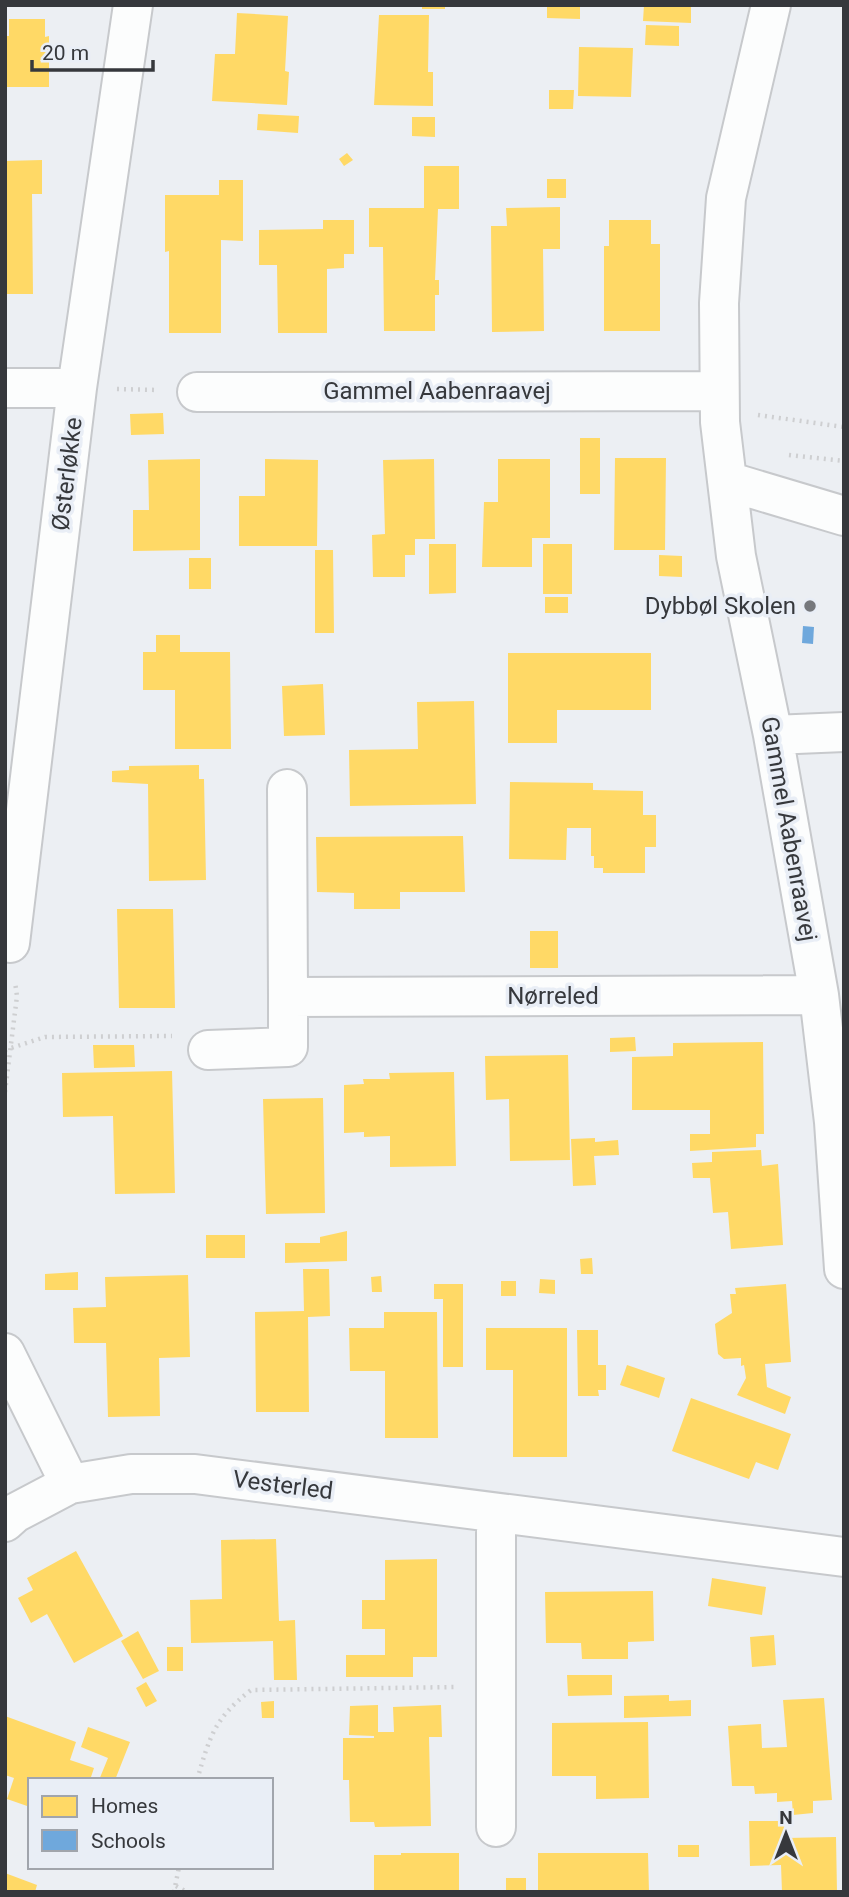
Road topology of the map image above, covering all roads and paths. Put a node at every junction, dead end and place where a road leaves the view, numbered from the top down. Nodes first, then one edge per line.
1 (133, 5) edge
2 (767, 6) edge
3 (5, 388) edge
4 (78, 388) junction
5 (197, 392) joint
6 (720, 407) junction
7 (844, 427) edge
8 (727, 481) junction
9 (844, 516) edge
10 (844, 732) edge
11 (773, 735) junction
12 (286, 789) dead end
13 (10, 943) joint
14 (819, 995) junction
15 (288, 997) junction
16 (8, 1050) edge
17 (208, 1050) joint
18 (5, 1092) edge
19 (844, 1269) edge
20 (5, 1353) edge
21 (70, 1484) junction
22 (496, 1513) junction
23 (5, 1522) edge
24 (844, 1557) edge
25 (496, 1686) junction
26 (198, 1778) edge
27 (496, 1827) dead end
28 (179, 1869) edge
29 (175, 1889) edge
30 (187, 1892) edge

1 - 4 street, Østerløkke
2 - 6 street, Gammel Aabenraavej
3 - 4 street
4 - 5 path
4 - 13 street, Østerløkke
5 - 6 street, Gammel Aabenraavej
6 - 7 path
6 - 8 street, Gammel Aabenraavej
8 - 9 street
8 - 11 street, Gammel Aabenraavej
10 - 11 street
11 - 14 street, Gammel Aabenraavej
12 - 15 street
13 - 16 path
14 - 15 street, Nørreled
14 - 19 street, Gammel Aabenraavej
15 - 17 street
16 - 17 path
16 - 18 path
20 - 21 street
21 - 22 street, Vesterled
21 - 23 street, Vesterled
22 - 24 street, Vesterled
22 - 25 street
25 - 26 path
25 - 27 street
28 - 29 path
29 - 30 path

